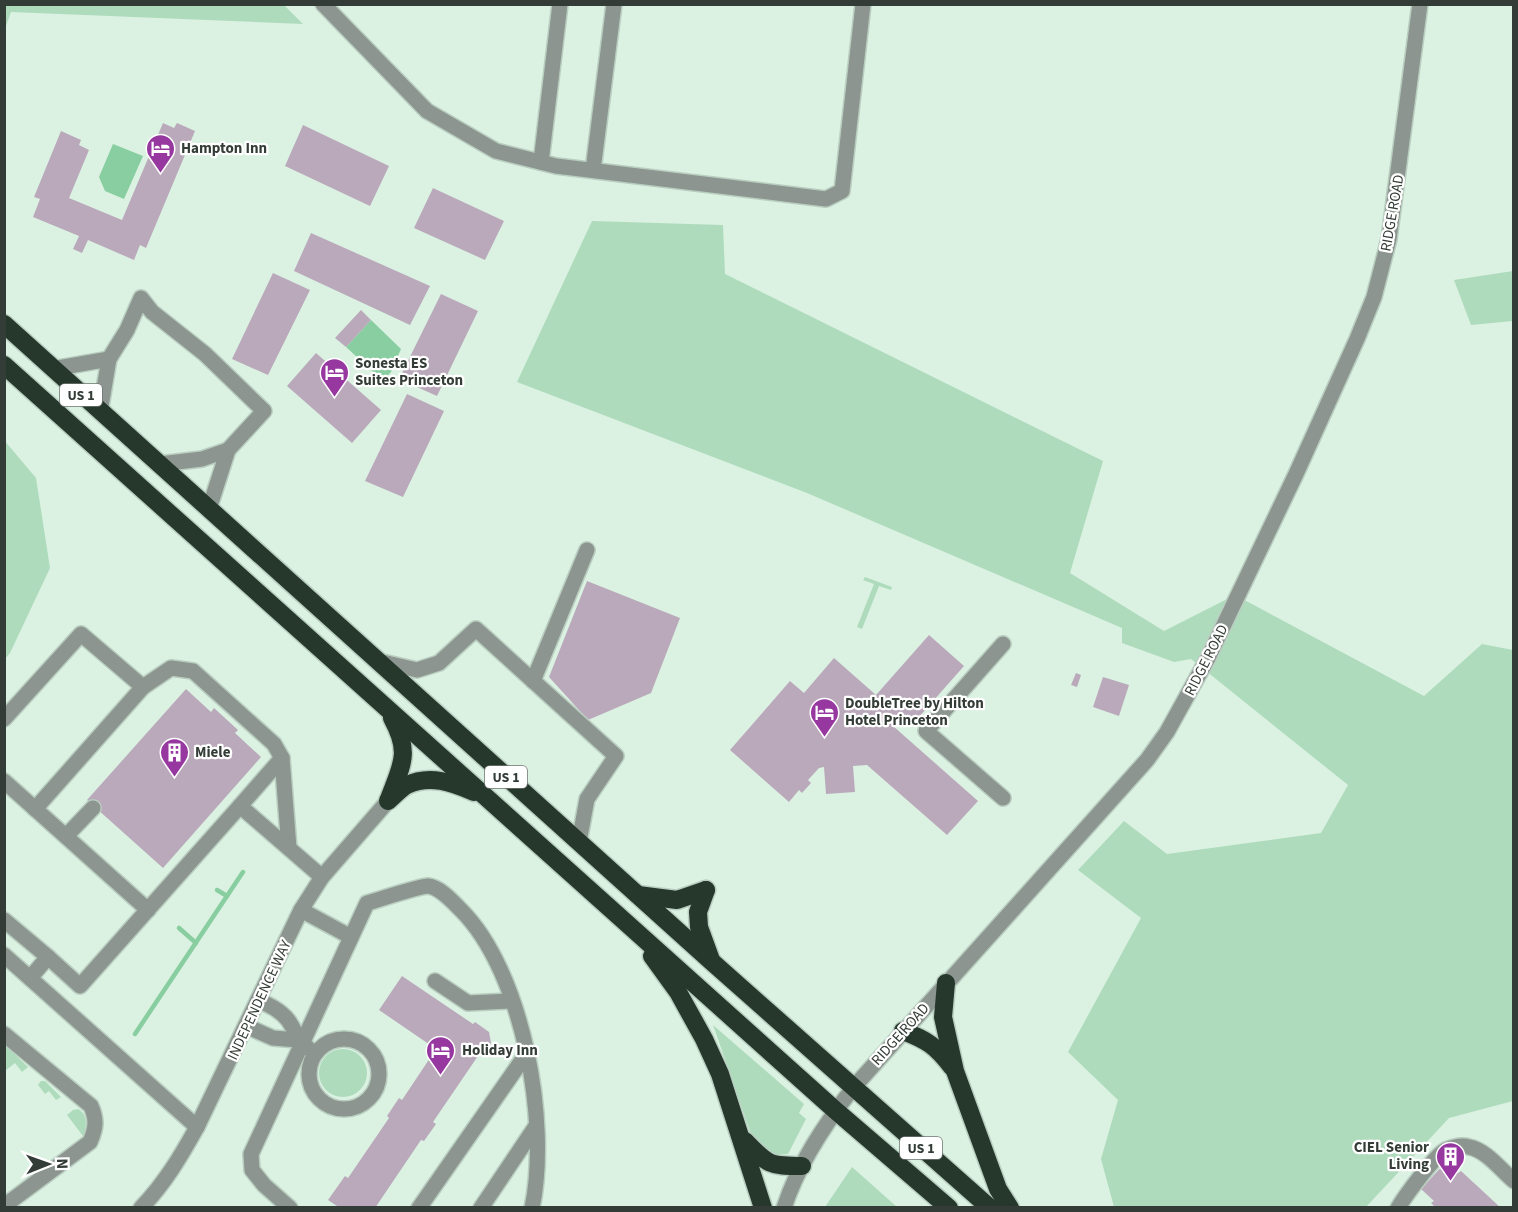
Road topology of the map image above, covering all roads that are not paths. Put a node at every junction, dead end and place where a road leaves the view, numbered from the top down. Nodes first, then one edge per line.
1 (323, 4) edge
2 (560, 4) edge
3 (614, 4) edge
4 (863, 4) edge
5 (1420, 4) edge
6 (541, 162) junction
7 (593, 170) junction
8 (4, 324) edge
9 (109, 359) junction
10 (4, 365) edge
11 (52, 369) junction
12 (100, 412) junction
13 (228, 450) junction
14 (160, 464) junction
15 (209, 509) junction
16 (587, 550) dead end
17 (1003, 644) dead end
18 (378, 661) junction
19 (533, 681) junction
20 (143, 687) junction
21 (387, 708) junction
22 (4, 719) edge
23 (282, 758) junction
24 (4, 781) edge
25 (1003, 798) dead end
26 (490, 800) junction
27 (388, 801) junction
28 (240, 806) junction
29 (93, 808) dead end
30 (35, 809) junction
31 (66, 836) junction
32 (579, 842) junction
33 (289, 848) junction
34 (322, 877) junction
35 (638, 895) junction
36 (148, 910) junction
37 (301, 910) junction
38 (4, 920) edge
39 (627, 924) junction
40 (351, 938) junction
41 (4, 955) edge
42 (48, 957) junction
43 (711, 961) junction
44 (30, 978) junction
45 (435, 981) dead end
46 (946, 983) junction
47 (258, 1000) junction
48 (512, 1001) junction
49 (246, 1026) junction
50 (903, 1031) junction
51 (4, 1034) edge
52 (300, 1042) junction
53 (527, 1053) junction
54 (315, 1054) junction
55 (955, 1071) junction
56 (853, 1088) junction
57 (836, 1110) junction
58 (537, 1125) junction
59 (197, 1127) junction
60 (742, 1138) junction
61 (802, 1166) junction
62 (1514, 1181) edge
63 (1405, 1204) edge
64 (4, 1206) edge
65 (141, 1208) edge
66 (290, 1208) edge
67 (419, 1208) edge
68 (481, 1208) edge
69 (532, 1208) edge
70 (763, 1208) edge
71 (784, 1208) edge
72 (949, 1208) edge
73 (990, 1208) edge
74 (1010, 1208) edge

1 - 6 street
2 - 6 street
3 - 7 street
4 - 7 street
5 - 46 street, RIDGE ROAD
6 - 7 street
8 - 11 highway, US 1
9 - 11 street
9 - 12 street
9 - 13 street
10 - 21 highway, US 1
11 - 12 highway, US 1
12 - 14 highway, US 1
13 - 14 street
13 - 15 street
14 - 15 highway, US 1
15 - 18 highway, US 1
16 - 19 street
17 - 25 street
18 - 19 street
18 - 32 highway, US 1
19 - 32 street
20 - 22 street
20 - 23 street
20 - 30 street
21 - 26 highway, US 1
21 - 27 highway
23 - 28 street
23 - 33 street
24 - 30 street
26 - 27 highway
26 - 39 highway, US 1
27 - 34 street, INDEPENDENCE WAY
28 - 33 street
28 - 36 street
29 - 31 street
30 - 31 street
31 - 36 street
32 - 35 highway, US 1
33 - 34 street
34 - 37 street, INDEPENDENCE WAY
35 - 43 highway, US 1
35 - 43 highway
36 - 42 street
37 - 40 street
37 - 47 street, INDEPENDENCE WAY
38 - 42 street
39 - 57 highway, US 1
39 - 60 highway
40 - 48 street
40 - 52 street
41 - 44 street
42 - 44 street
43 - 56 highway, US 1
44 - 59 street
45 - 48 street
46 - 50 street, RIDGE ROAD
46 - 55 highway
47 - 49 street, INDEPENDENCE WAY
47 - 52 street
48 - 53 street
49 - 52 street
49 - 59 street, INDEPENDENCE WAY
50 - 55 highway
50 - 56 street, RIDGE ROAD
51 - 64 street
52 - 54 street
52 - 66 street
53 - 58 street
53 - 67 street
54 - 54 street
55 - 74 highway
56 - 57 street, RIDGE ROAD
56 - 73 highway, US 1
57 - 61 street, RIDGE ROAD
57 - 72 highway, US 1
58 - 68 street
58 - 69 street
59 - 65 street, INDEPENDENCE WAY
60 - 61 highway
60 - 70 highway
61 - 71 street, RIDGE ROAD
62 - 63 street

